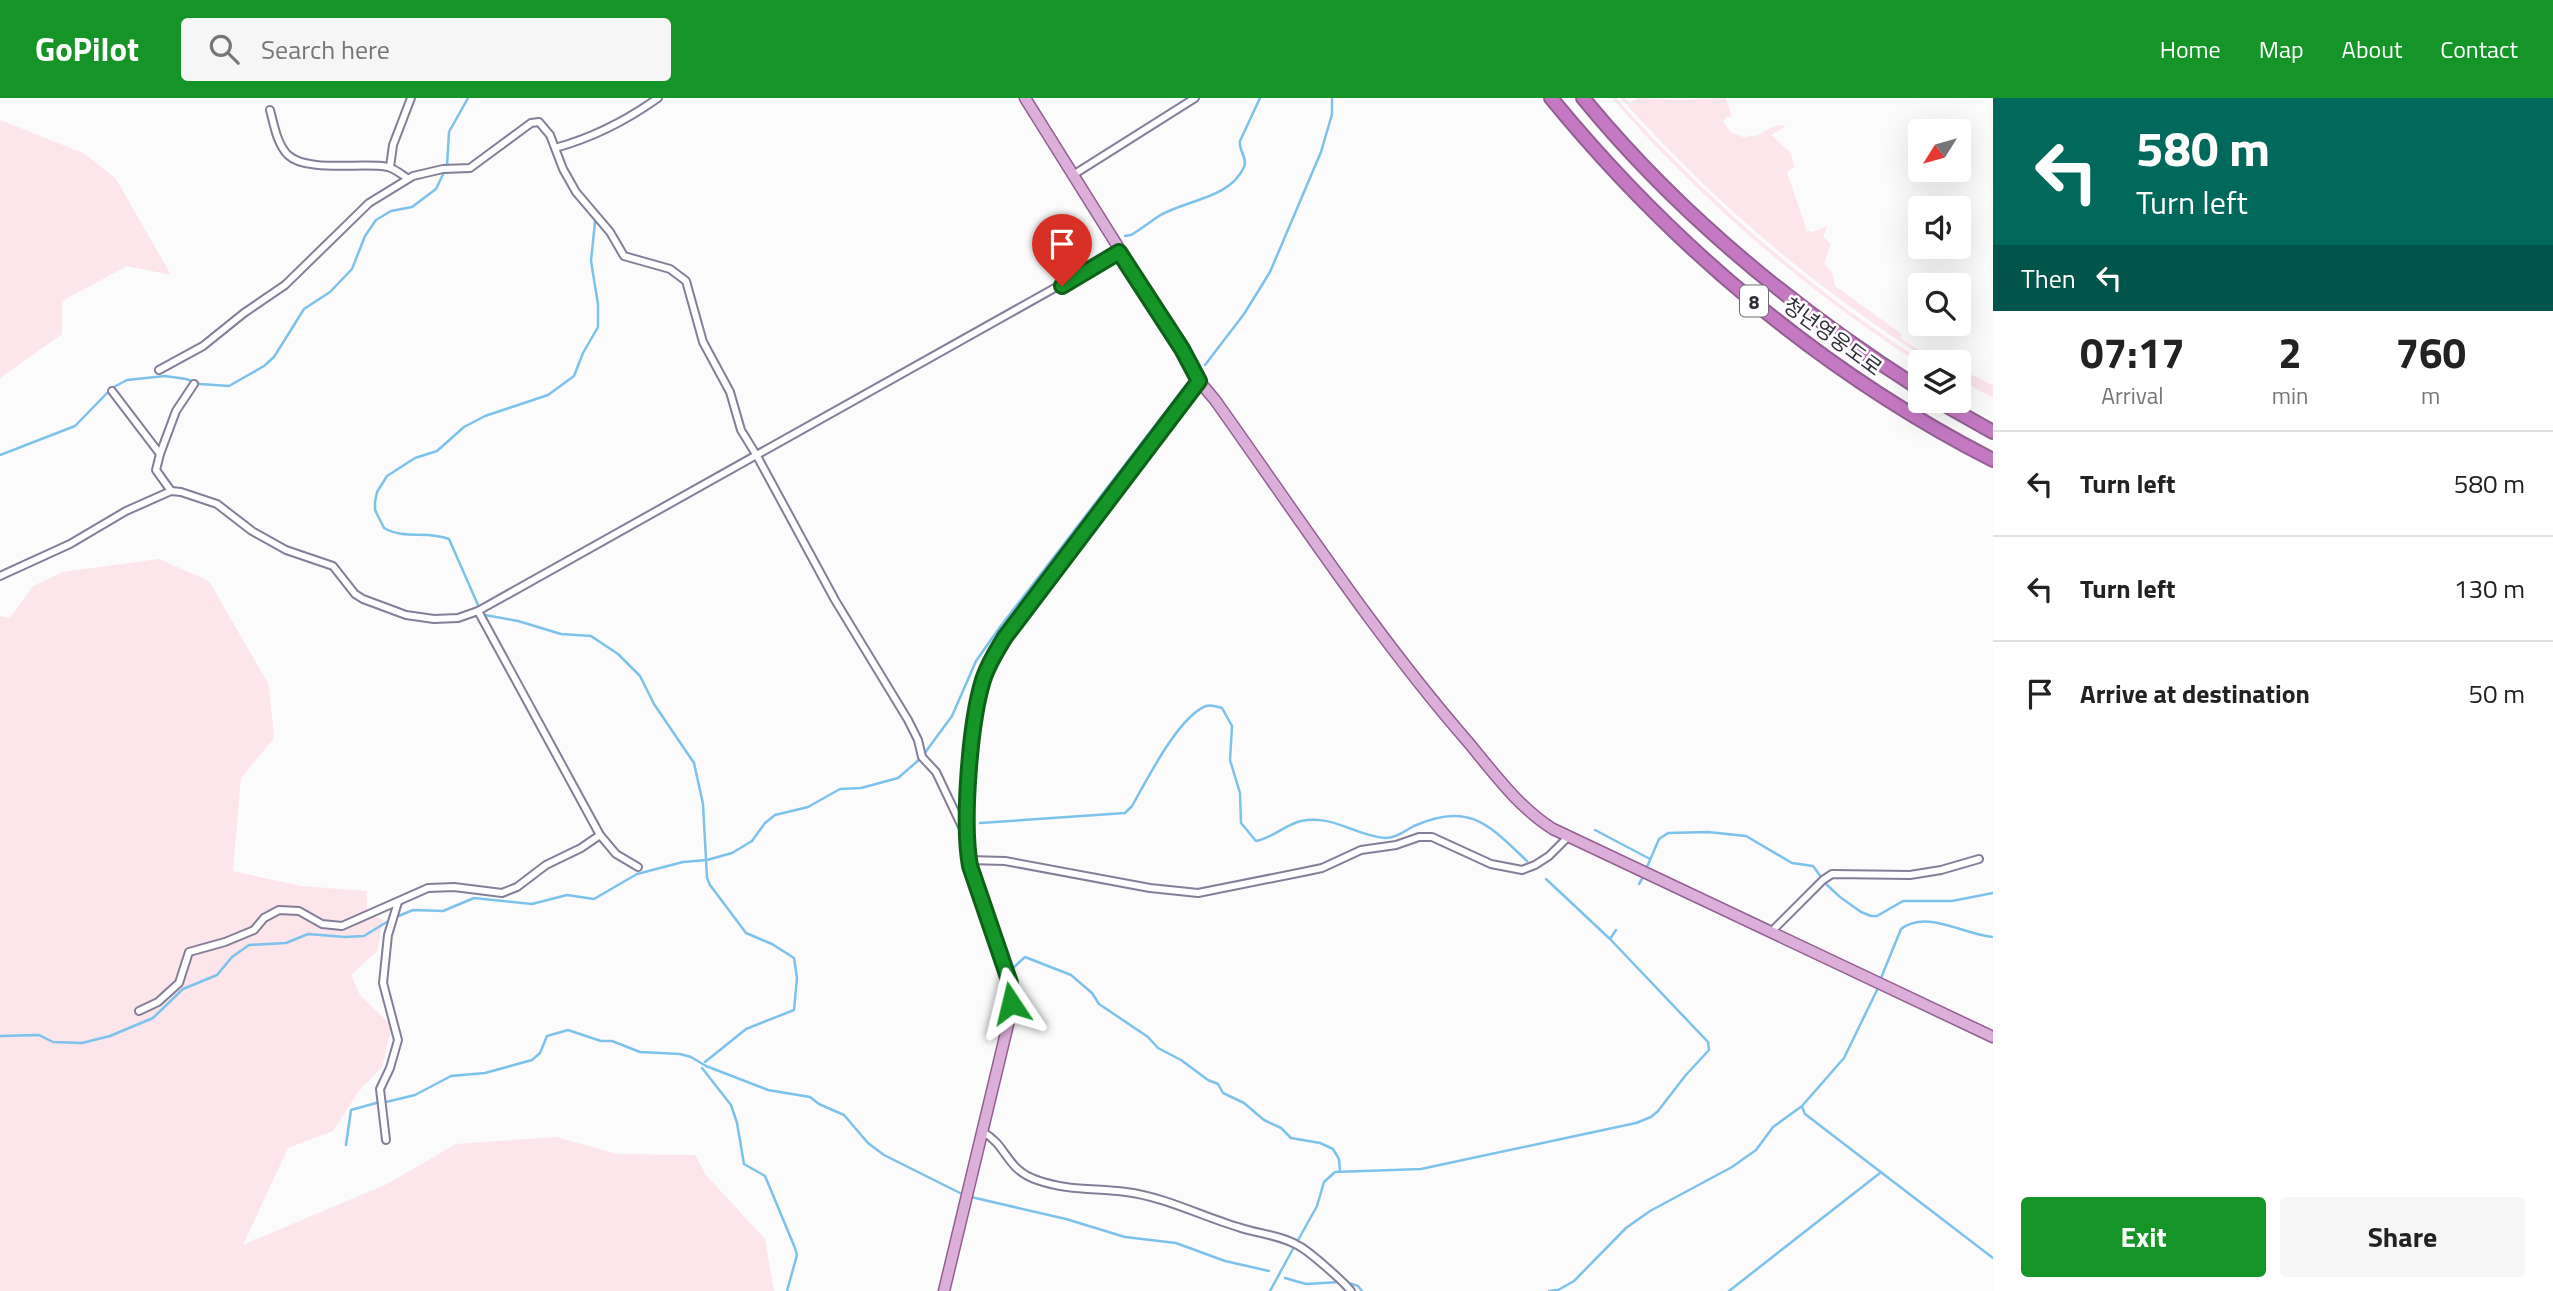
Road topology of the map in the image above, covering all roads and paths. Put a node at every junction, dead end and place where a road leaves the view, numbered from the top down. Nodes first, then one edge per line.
1 (411, 98) edge
2 (658, 98) edge
3 (1025, 98) edge
4 (1195, 98) edge
5 (1551, 98) edge
6 (1583, 98) edge
7 (270, 110) dead end
8 (555, 148) junction
9 (390, 167) junction
10 (1073, 175) junction
11 (407, 178) junction
12 (1119, 252) junction
13 (159, 370) dead end
14 (1199, 381) junction
15 (1908, 381) edge
16 (194, 384) dead end
17 (112, 391) dead end
18 (1959, 413) edge
19 (1993, 432) edge
20 (160, 454) junction
21 (757, 456) junction
22 (1993, 460) edge
23 (172, 491) junction
24 (0, 576) edge
25 (478, 611) junction
26 (600, 835) junction
27 (1569, 836) junction
28 (968, 839) junction
29 (1979, 859) dead end
30 (969, 860) junction
31 (638, 867) dead end
32 (400, 900) junction
33 (1772, 931) junction
34 (139, 1011) dead end
35 (1993, 1037) edge
36 (983, 1132) junction
37 (386, 1140) dead end
38 (944, 1291) edge
39 (1351, 1291) edge

1 - 9 street
2 - 8 street
3 - 10 main road
4 - 10 street
5 - 22 highway, 청년영웅도로 / 8
6 - 15 highway, 청년영웅도로 / 8
7 - 9 street
8 - 11 street
8 - 21 street
9 - 11 street
10 - 12 main road
11 - 13 street
12 - 14 main road
12 - 21 street
14 - 27 main road
14 - 28 main road
16 - 20 street
17 - 20 street
18 - 19 highway
20 - 23 street
21 - 25 street
21 - 28 street
23 - 24 street
23 - 25 street
25 - 26 street
26 - 31 street
26 - 32 street
27 - 30 street
27 - 33 main road
28 - 30 main road
29 - 33 street
30 - 36 main road
32 - 34 street
32 - 37 street
33 - 35 main road
36 - 38 main road
36 - 39 street

